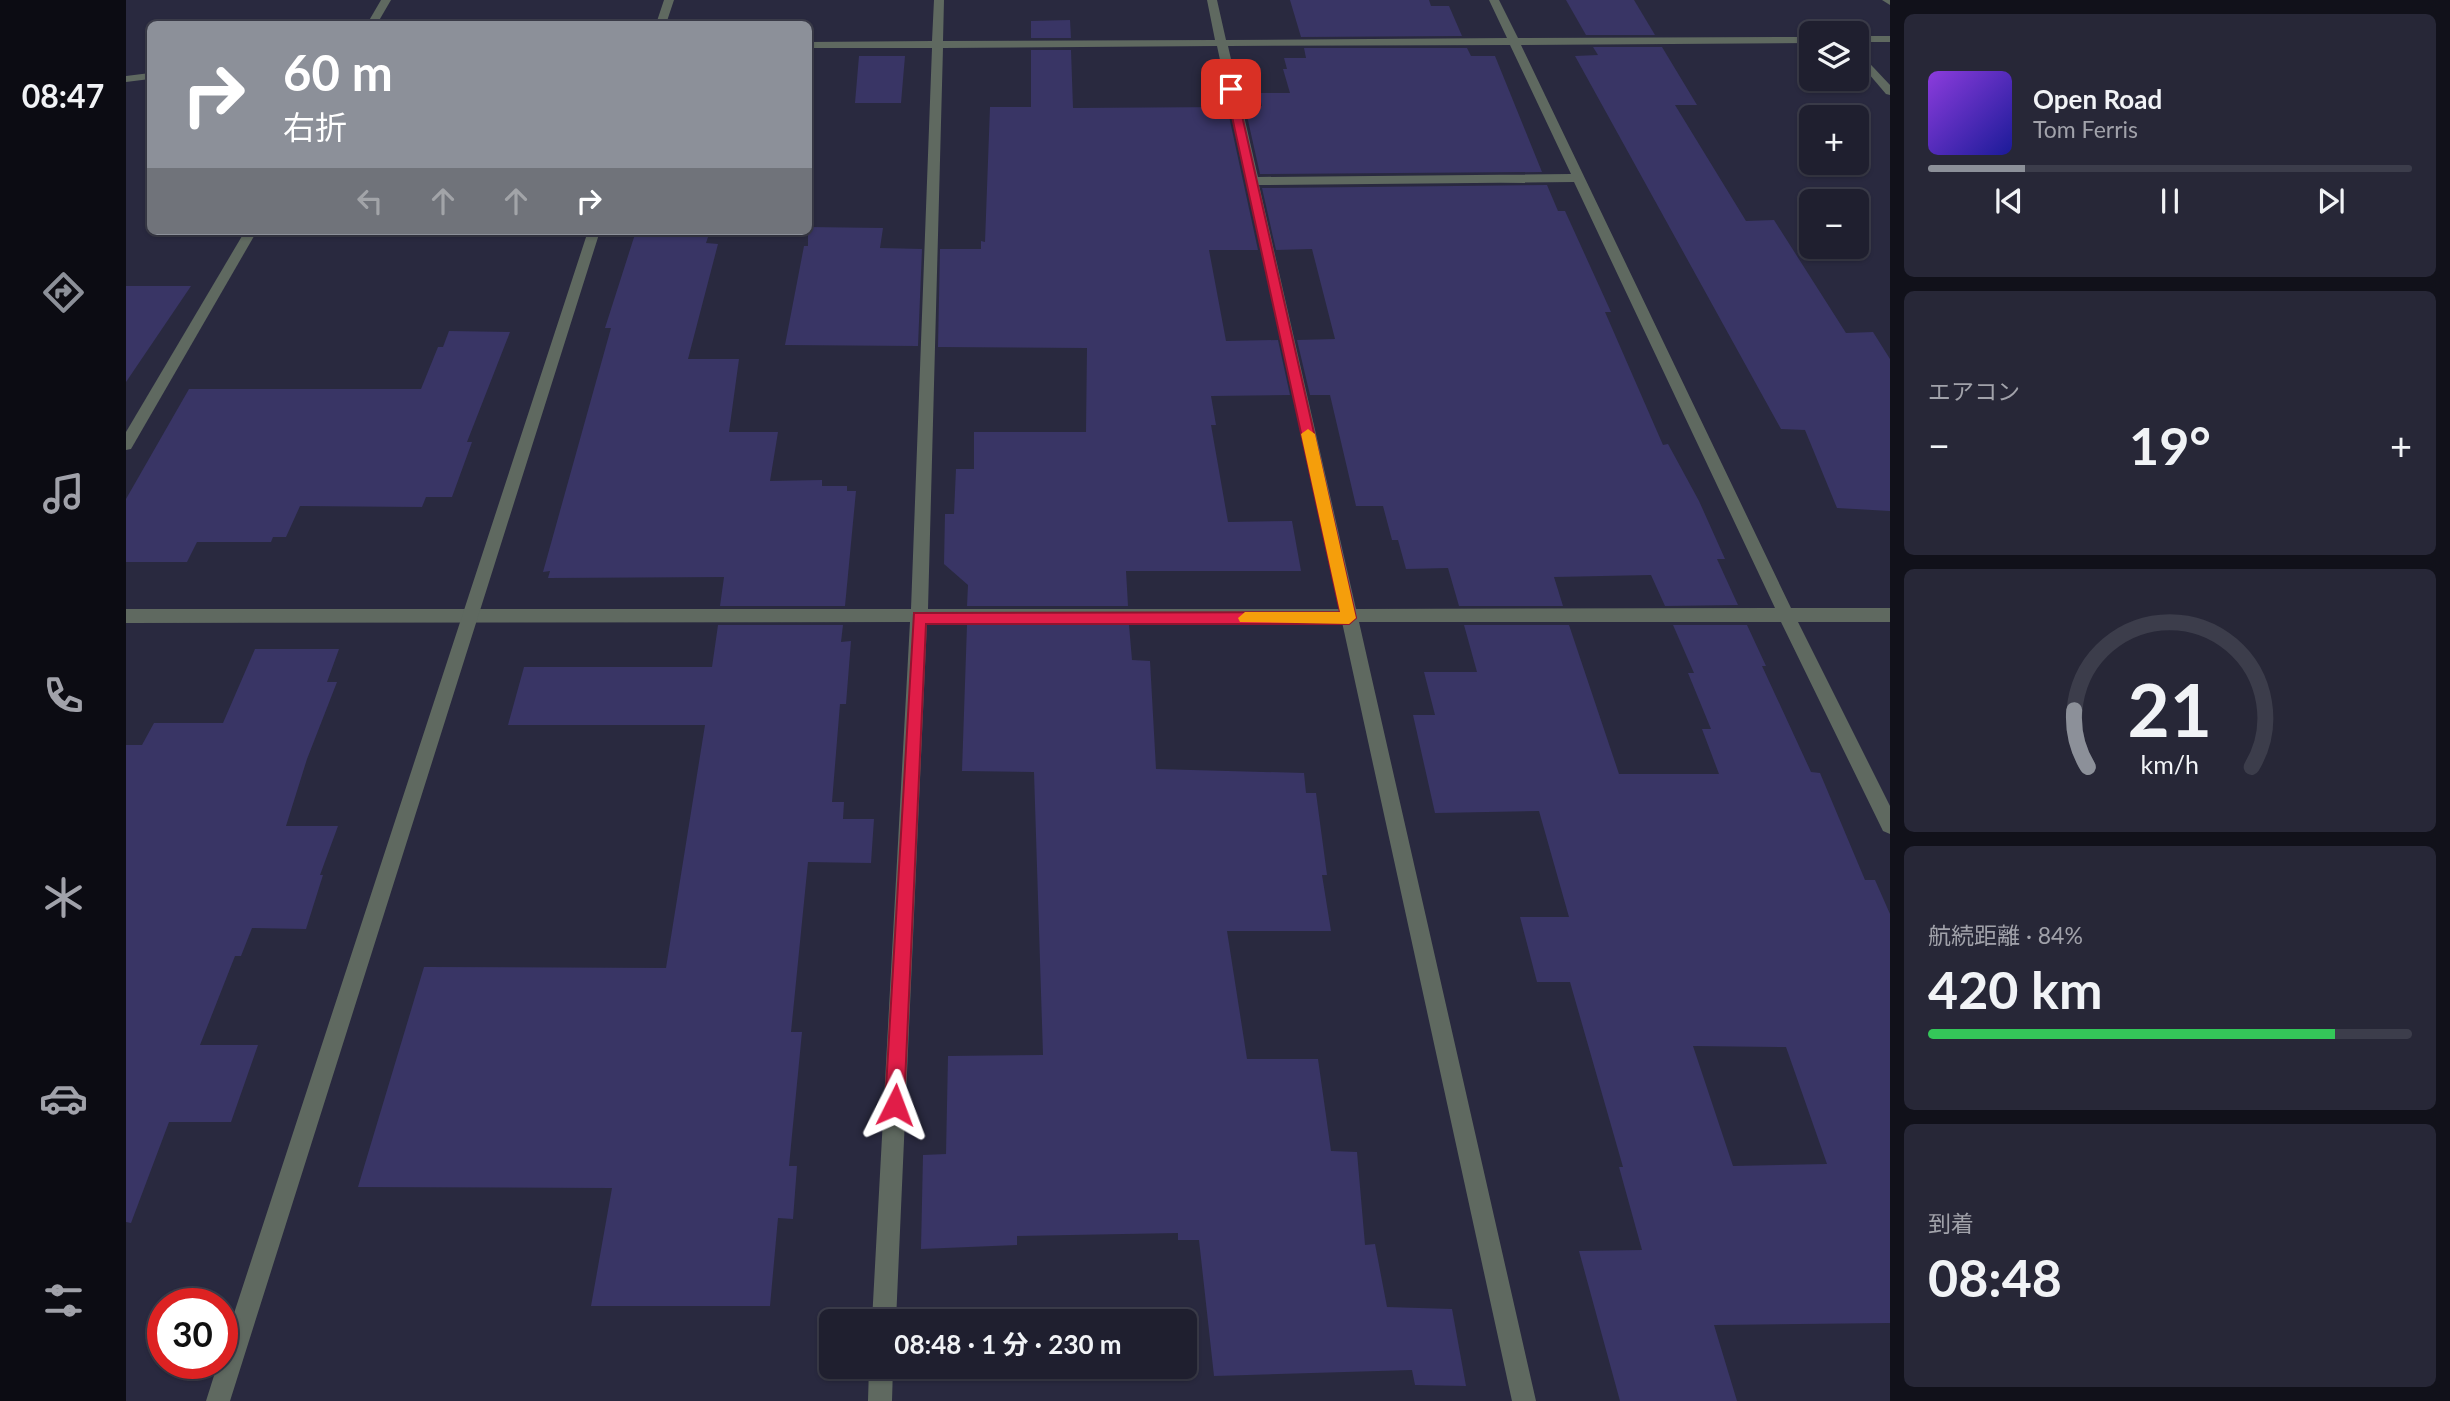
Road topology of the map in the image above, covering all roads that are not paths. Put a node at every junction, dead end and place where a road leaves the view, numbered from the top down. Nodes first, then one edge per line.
1 (386, 0) edge
2 (669, 0) edge
3 (939, 0) edge
4 (1212, 0) edge
5 (1494, 0) edge
6 (374, 21) edge
7 (662, 21) edge
8 (1890, 39) edge
9 (1799, 40) edge
10 (1869, 40) edge
11 (1221, 43) junction
12 (1515, 43) junction
13 (812, 45) edge
14 (936, 45) junction
15 (1869, 67) edge
16 (147, 76) edge
17 (126, 79) edge
18 (1890, 92) edge
19 (1579, 178) junction
20 (1251, 181) junction
21 (249, 235) edge
22 (593, 235) edge
23 (126, 445) edge
24 (1786, 615) junction
25 (1890, 615) edge
26 (126, 616) edge
27 (469, 617) junction
28 (919, 618) junction
29 (1349, 618) junction
30 (1890, 825) edge
31 (885, 1309) edge
32 (881, 1379) edge
33 (218, 1401) edge
34 (880, 1401) edge
35 (1524, 1401) edge

1 - 6 street
2 - 7 street
3 - 14 street
4 - 11 street
5 - 12 street
8 - 10 street
9 - 12 street
11 - 12 street
11 - 14 street
11 - 20 street
12 - 19 street
13 - 14 street
14 - 28 street
15 - 18 street
16 - 17 street
19 - 20 street
19 - 24 street
20 - 29 street
21 - 23 street
22 - 27 street
24 - 25 street
24 - 29 street
24 - 30 street
26 - 27 street
27 - 28 street
27 - 33 street
28 - 29 street
28 - 31 street
29 - 35 street
32 - 34 street

